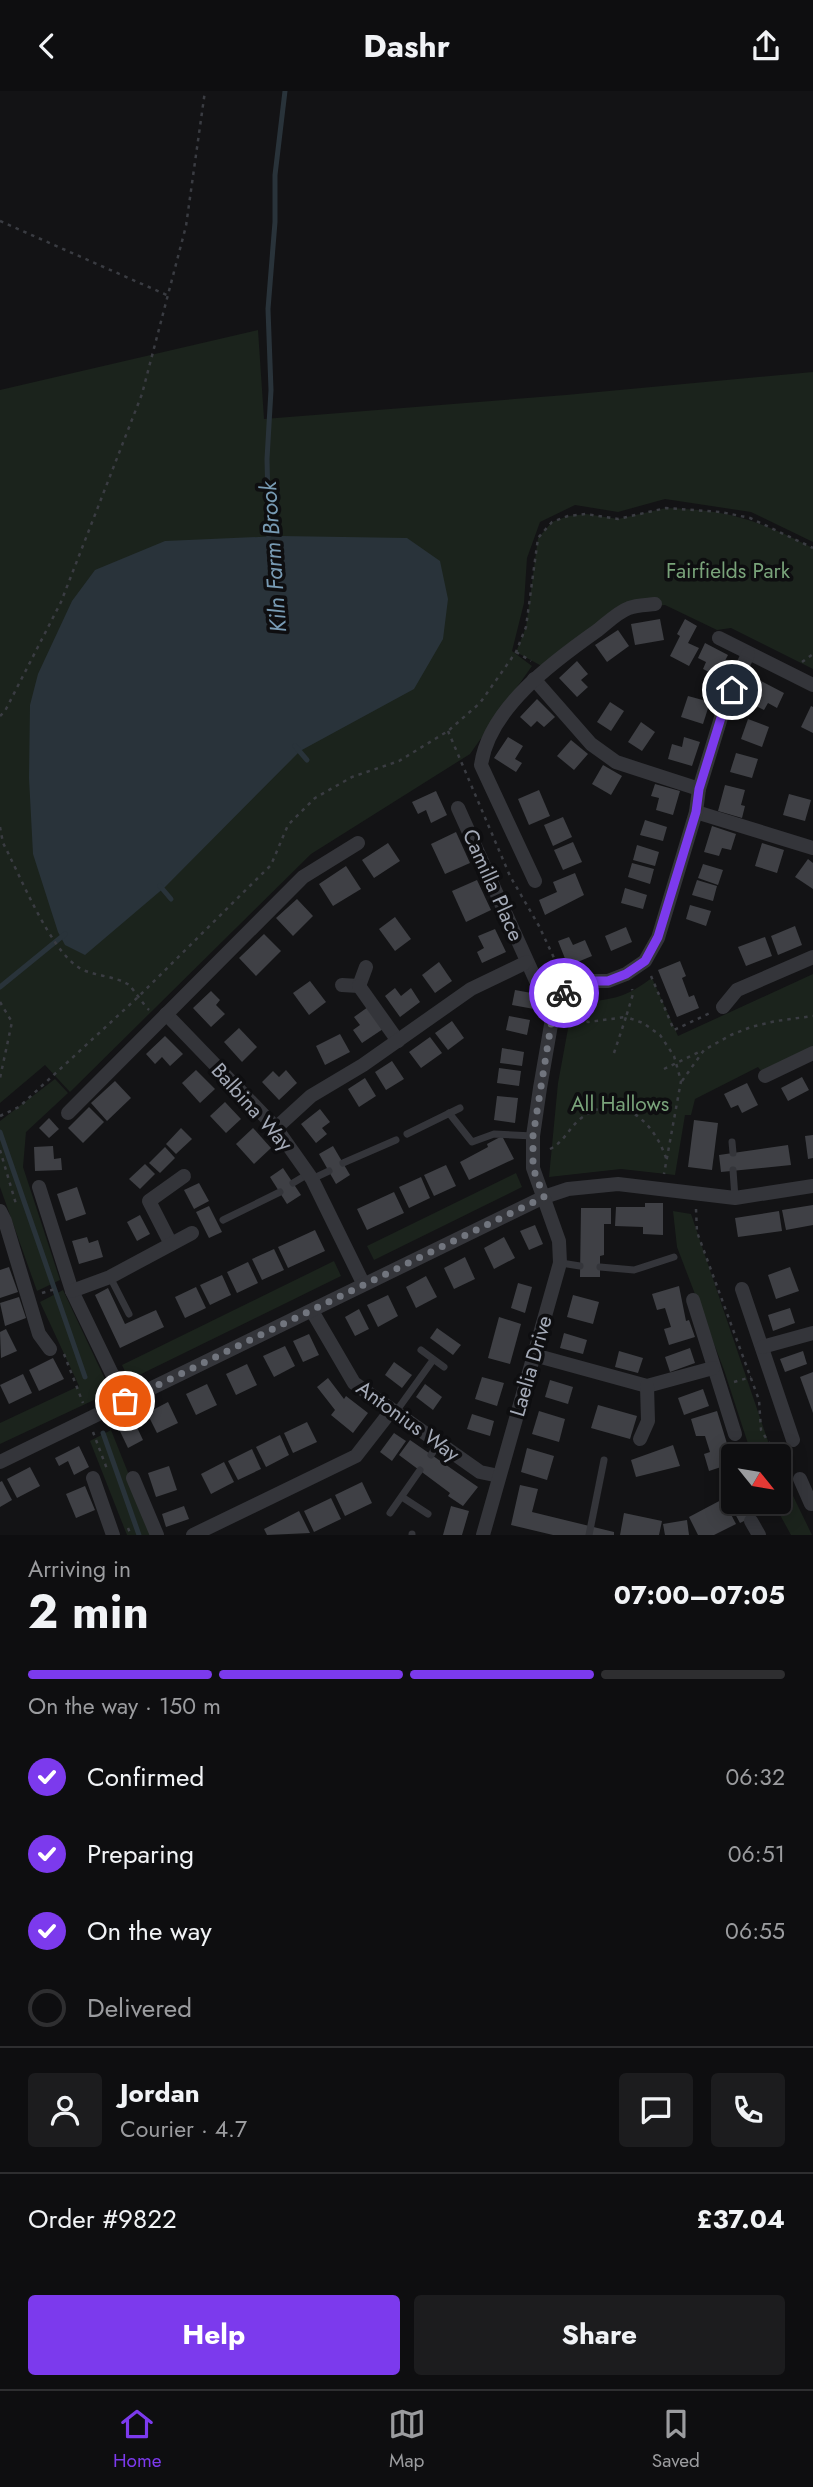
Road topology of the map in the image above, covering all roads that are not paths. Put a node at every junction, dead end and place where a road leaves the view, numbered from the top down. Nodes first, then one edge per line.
1 (655, 604) dead end
2 (719, 638) dead end
3 (748, 654) junction
4 (534, 679) junction
5 (813, 685) edge
6 (699, 789) junction
7 (458, 808) dead end
8 (696, 812) junction
9 (358, 843) dead end
10 (813, 848) edge
11 (535, 881) dead end
12 (813, 957) edge
13 (527, 962) junction
14 (366, 967) dead end
15 (537, 983) dead end
16 (342, 985) dead end
17 (359, 986) junction
18 (723, 1007) road end
19 (166, 1014) junction
20 (398, 1041) junction
21 (813, 1053) edge
22 (765, 1076) dead end
23 (460, 1108) dead end
24 (68, 1113) dead end
25 (449, 1113) junction
26 (276, 1128) junction
27 (407, 1134) dead end
28 (533, 1136) junction
29 (396, 1140) dead end
30 (732, 1142) dead end
31 (733, 1153) dead end
32 (343, 1163) dead end
33 (733, 1170) dead end
34 (328, 1171) dead end
35 (184, 1176) dead end
36 (310, 1177) junction
37 (293, 1183) dead end
38 (813, 1186) edge
39 (39, 1187) dead end
40 (280, 1192) dead end
41 (544, 1197) junction
42 (735, 1198) junction
43 (0, 1211) edge
44 (223, 1220) dead end
45 (192, 1233) dead end
46 (171, 1244) junction
47 (674, 1257) dead end
48 (560, 1262) junction
49 (580, 1266) dead end
50 (600, 1267) dead end
51 (110, 1277) junction
52 (363, 1283) junction
53 (742, 1289) dead end
54 (72, 1291) junction
55 (693, 1300) dead end
56 (312, 1311) junction
57 (129, 1314) dead end
58 (813, 1332) edge
59 (762, 1347) junction
60 (50, 1349) dead end
61 (421, 1350) dead end
62 (534, 1355) junction
63 (433, 1360) junction
64 (444, 1367) dead end
65 (713, 1368) junction
66 (647, 1386) junction
67 (125, 1401) junction
68 (393, 1413) junction
69 (735, 1434) dead end
70 (640, 1439) dead end
71 (793, 1440) dead end
72 (604, 1460) dead end
73 (0, 1462) edge
74 (420, 1470) dead end
75 (499, 1476) junction
76 (93, 1478) dead end
77 (133, 1478) dead end
78 (800, 1479) dead end
79 (402, 1497) junction
80 (812, 1505) edge
81 (390, 1513) dead end
82 (428, 1514) dead end
83 (751, 1521) dead end
84 (484, 1534) edge
85 (113, 1535) edge
86 (157, 1535) edge
87 (193, 1535) edge
88 (589, 1535) edge
89 (759, 1535) edge

1 - 4 street
2 - 3 street
3 - 5 street
3 - 6 street
4 - 6 street
4 - 11 street
6 - 8 street
7 - 13 street, Camilla Place
8 - 10 street
8 - 28 street, Laelia Drive
9 - 19 street
12 - 18 street
13 - 15 street, Camilla Place
13 - 20 street, Camilla Place
14 - 17 street
16 - 17 street
17 - 20 street
19 - 24 street
19 - 26 street, Balbina Way
20 - 26 street, Camilla Place
21 - 22 street
23 - 25 lane
25 - 27 lane
25 - 28 lane
26 - 36 street, Balbina Way
28 - 41 street, Laelia Drive
29 - 32 lane
30 - 31 lane
33 - 42 lane
34 - 36 lane
35 - 46 street
36 - 37 lane
36 - 52 street, Balbina Way
38 - 42 street
39 - 54 street
40 - 44 lane
41 - 42 street
41 - 48 street, Laelia Drive
41 - 52 street
43 - 60 street
45 - 46 street
46 - 51 street
47 - 50 lane
48 - 49 lane
48 - 62 street, Laelia Drive
51 - 54 street
51 - 57 lane
52 - 56 street
53 - 59 street
54 - 67 street
55 - 65 street
56 - 67 street
56 - 68 street, Antonius Way
58 - 59 street
59 - 71 street
61 - 63 lane
62 - 66 street
62 - 75 street, Laelia Drive
63 - 64 lane
63 - 68 lane
65 - 66 street
65 - 69 street
66 - 70 street
67 - 73 street
68 - 75 street, Antonius Way
68 - 87 street
72 - 88 lane
74 - 79 lane
75 - 84 street, Laelia Drive
76 - 85 street
77 - 86 street
78 - 80 street
79 - 81 lane
79 - 82 lane
83 - 89 street

